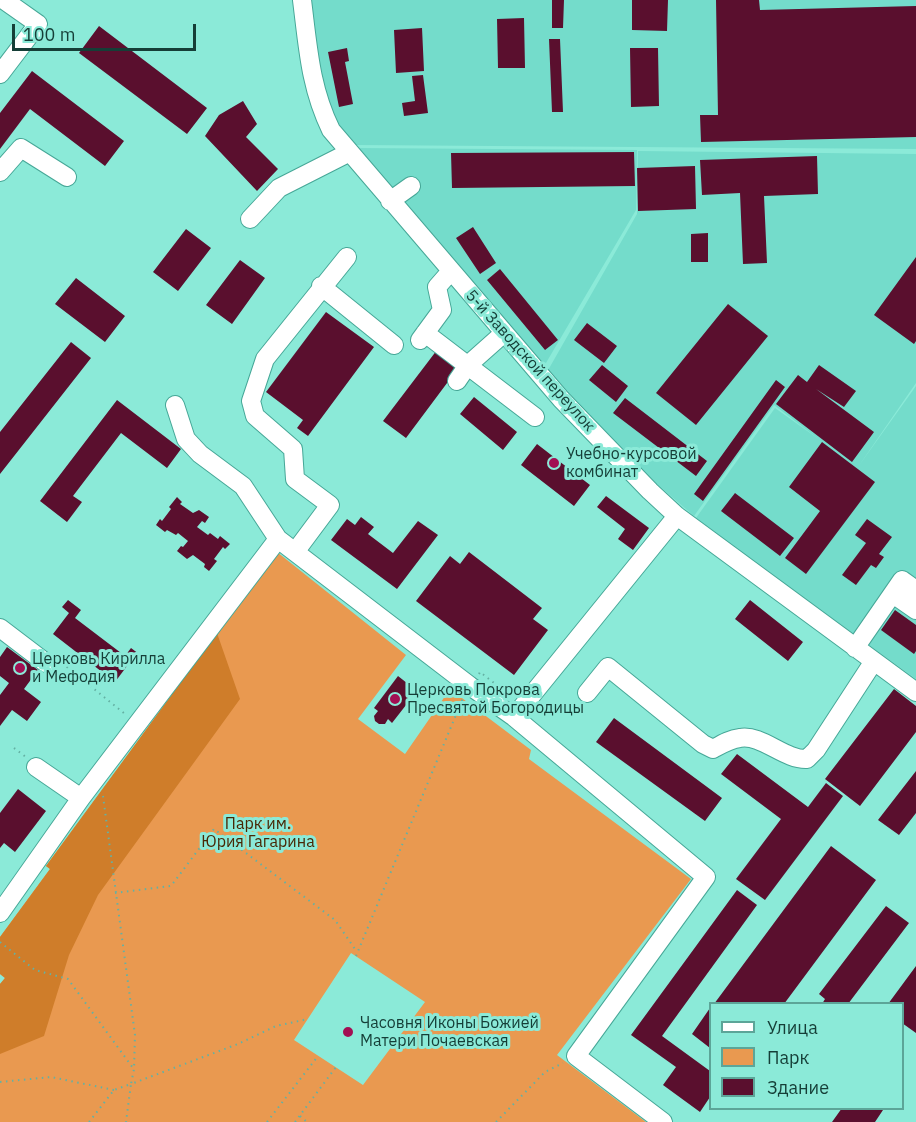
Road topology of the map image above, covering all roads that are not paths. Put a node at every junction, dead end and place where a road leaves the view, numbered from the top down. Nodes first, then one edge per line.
1 (4, 0) edge
2 (302, 0) edge
3 (0, 74) edge
4 (350, 152) junction
5 (0, 172) edge
6 (67, 177) dead end
7 (411, 186) dead end
8 (390, 201) junction
9 (250, 219) dead end
10 (347, 256) dead end
11 (451, 271) junction
12 (321, 286) junction
13 (504, 333) junction
14 (394, 345) dead end
15 (468, 365) junction
16 (457, 381) dead end
17 (175, 405) dead end
18 (535, 417) dead end
19 (677, 516) junction
20 (278, 539) junction
21 (295, 552) junction
22 (916, 590) edge
23 (893, 594) junction
24 (916, 610) edge
25 (1, 630) edge
26 (855, 648) junction
27 (50, 660) road end
28 (874, 661) junction
29 (916, 692) edge
30 (587, 693) dead end
31 (514, 717) junction
32 (36, 767) dead end
33 (81, 798) junction
34 (0, 914) edge
35 (663, 1122) edge

1 - 3 street
2 - 4 street, 5-й Заводской переулок
4 - 8 street, 5-й Заводской переулок
4 - 9 street
5 - 6 street
7 - 8 street
8 - 11 street, 5-й Заводской переулок
10 - 12 street
11 - 13 street, 5-й Заводской переулок
11 - 15 street
12 - 14 street
12 - 21 street
13 - 15 street
13 - 19 street, 5-й Заводской переулок
15 - 16 street
15 - 18 street
17 - 20 street
19 - 26 street, 5-й Заводской переулок
19 - 31 street
20 - 21 street
20 - 33 street
21 - 31 street
22 - 23 street
23 - 24 street
23 - 26 street
25 - 27 street
26 - 28 street, 5-й Заводской переулок
28 - 29 street, 5-й Заводской переулок
28 - 30 street
31 - 35 street
32 - 33 street
33 - 34 street

